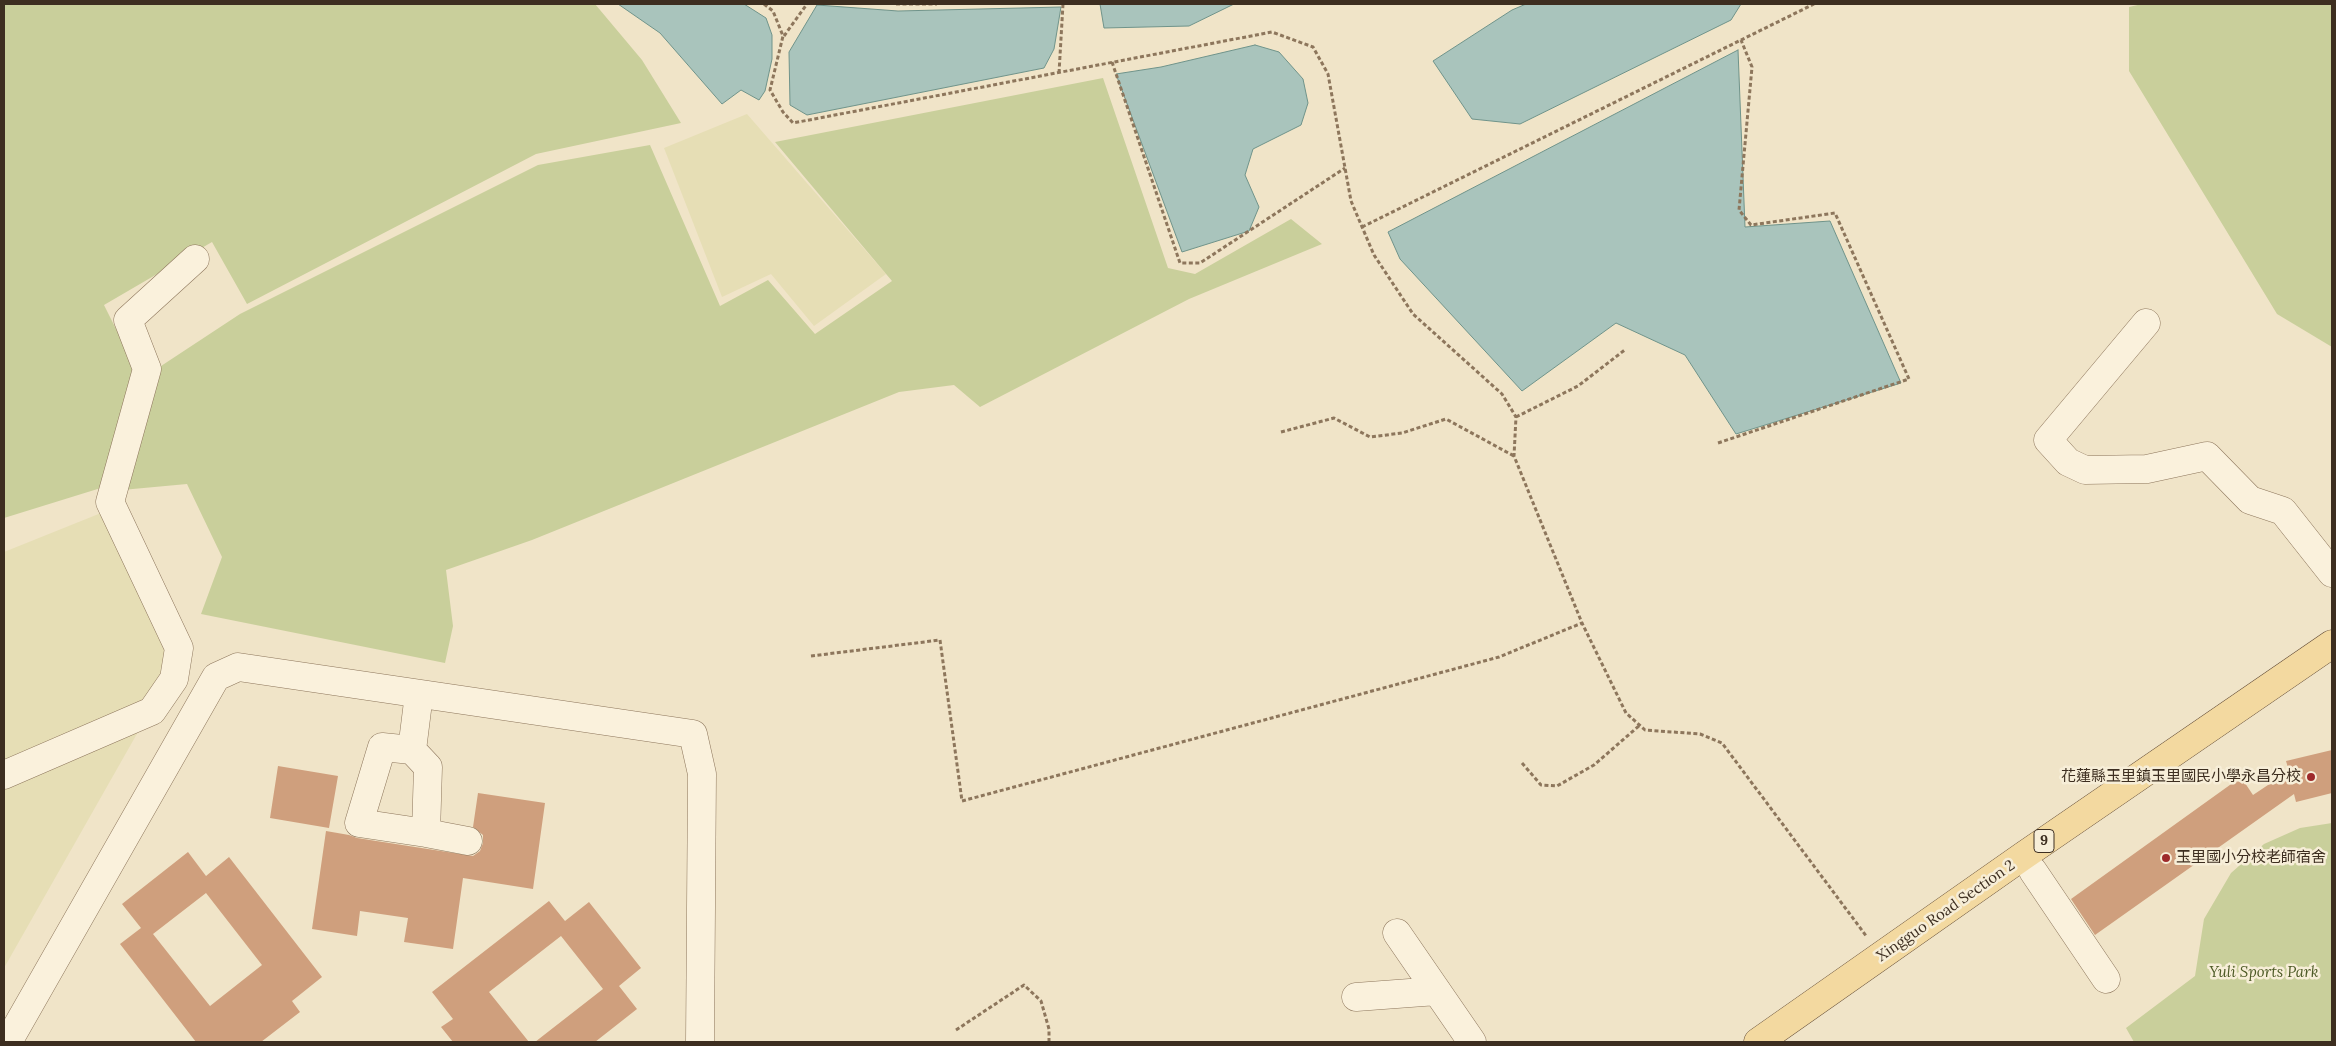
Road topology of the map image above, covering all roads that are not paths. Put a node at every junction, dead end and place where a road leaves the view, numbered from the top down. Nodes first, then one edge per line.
1 (195, 259) dead end
2 (2146, 323) dead end
3 (2332, 573) edge
4 (2332, 644) edge
5 (2332, 666) edge
6 (419, 694) junction
7 (412, 750) junction
8 (4, 775) edge
9 (426, 833) junction
10 (468, 841) dead end
11 (2033, 871) junction
12 (1397, 933) dead end
13 (2106, 979) dead end
14 (1437, 991) junction
15 (1356, 997) dead end
16 (8, 1042) edge
17 (700, 1042) edge
18 (1472, 1042) edge
19 (1758, 1042) edge
20 (1791, 1042) edge

1 - 8 lane
2 - 3 lane
4 - 19 main road, Xingguo Road Section 2 / 9
5 - 11 main road, Xingguo Road Section 2 / 9
6 - 7 lane
6 - 16 lane
6 - 17 lane
7 - 9 lane
7 - 9 lane
9 - 10 lane
11 - 13 lane
11 - 20 main road, Xingguo Road Section 2 / 9
12 - 14 lane
14 - 15 lane
14 - 18 lane

